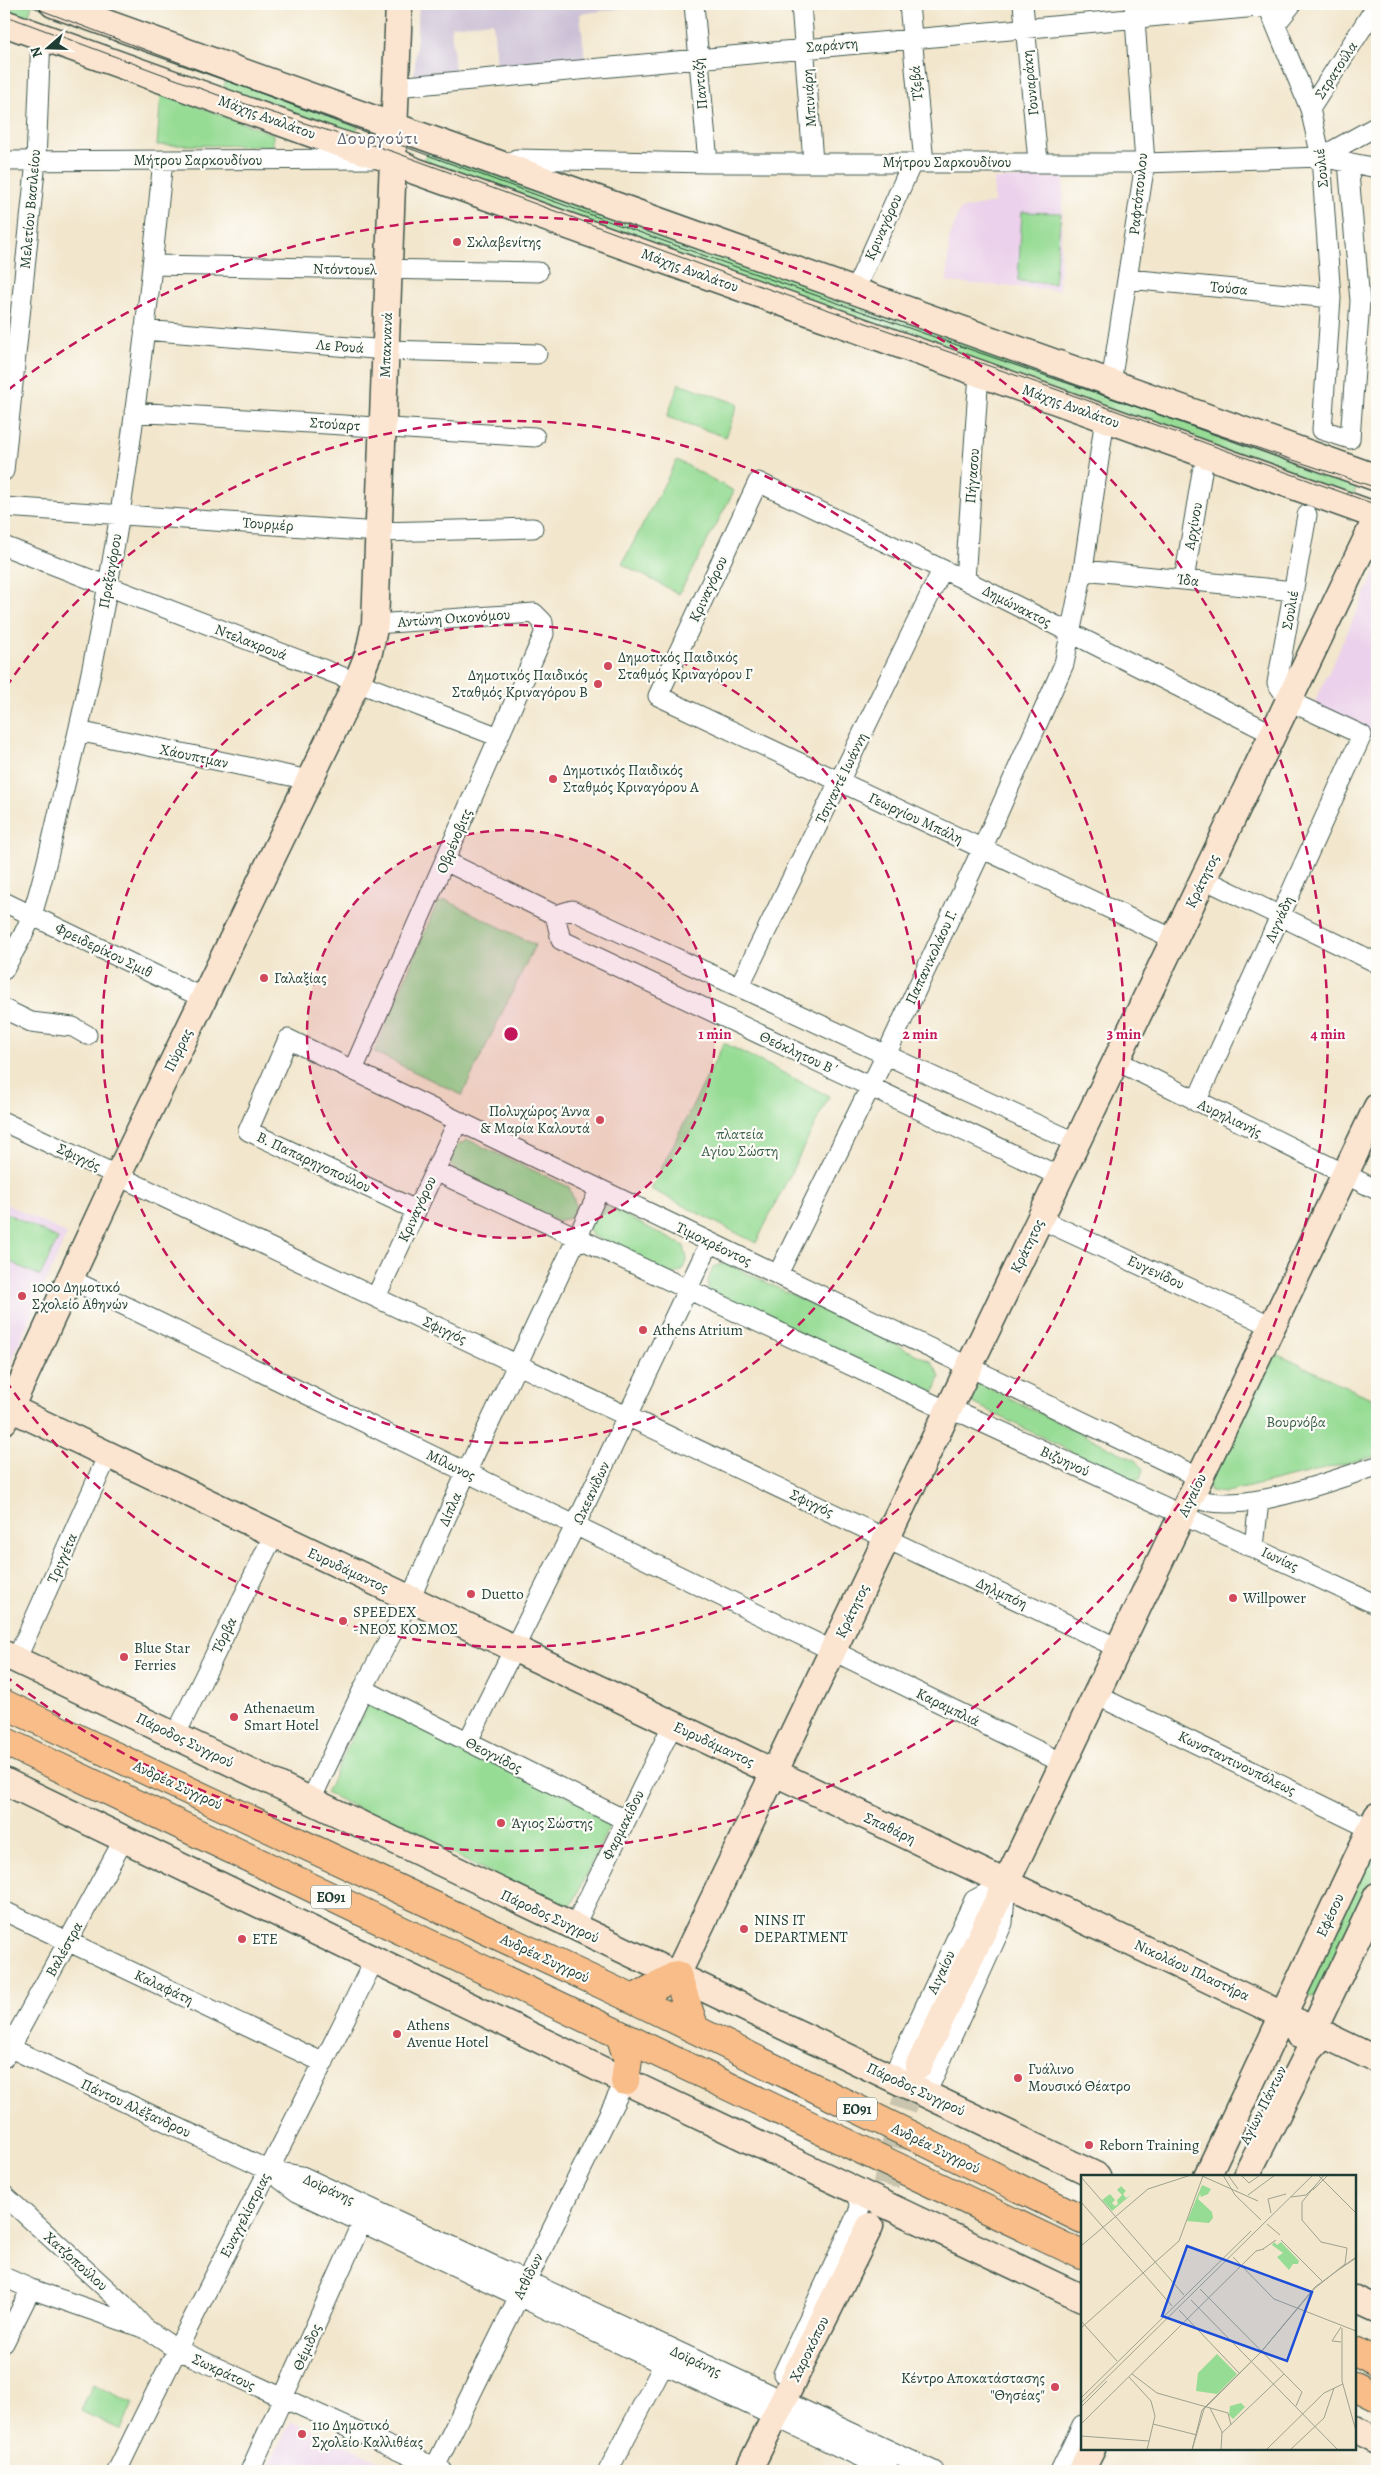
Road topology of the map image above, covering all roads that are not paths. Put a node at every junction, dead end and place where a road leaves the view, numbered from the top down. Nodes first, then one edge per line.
1 (53, 4) edge
2 (399, 4) edge
3 (694, 4) edge
4 (802, 4) edge
5 (909, 4) edge
6 (1023, 4) edge
7 (1292, 4) edge
8 (1267, 5) edge
9 (1377, 5) edge
10 (1135, 10) edge
11 (4, 23) edge
12 (1276, 24) junction
13 (1025, 28) junction
14 (41, 36) junction
15 (912, 39) junction
16 (805, 47) junction
17 (698, 59) junction
18 (396, 86) junction
19 (1310, 109) junction
20 (394, 125) junction
21 (1377, 126) edge
22 (1321, 157) junction
23 (516, 159) dead end
24 (162, 160) junction
25 (393, 160) junction
26 (4, 161) edge
27 (36, 161) junction
28 (1038, 161) junction
29 (813, 162) junction
30 (1348, 162) junction
31 (918, 163) junction
32 (1145, 163) junction
33 (708, 164) junction
34 (1377, 168) edge
35 (153, 265) junction
36 (389, 270) junction
37 (538, 272) dead end
38 (1128, 279) junction
39 (854, 292) junction
40 (1331, 298) junction
41 (144, 330) junction
42 (1329, 341) junction
43 (1357, 344) junction
44 (386, 350) junction
45 (537, 354) dead end
46 (979, 373) junction
47 (1111, 383) junction
48 (134, 412) junction
49 (1105, 418) junction
50 (382, 427) junction
51 (535, 437) dead end
52 (4, 471) edge
53 (1202, 472) dead end
54 (1377, 478) edge
55 (758, 482) joint
56 (4, 506) edge
57 (119, 514) junction
58 (1308, 515) dead end
59 (1377, 516) edge
60 (533, 528) dead end
61 (379, 532) junction
62 (4, 546) edge
63 (942, 570) junction
64 (1083, 570) junction
65 (965, 580) junction
66 (1184, 580) junction
67 (109, 586) junction
68 (1294, 591) junction
69 (534, 613) joint
70 (375, 624) junction
71 (1071, 634) junction
72 (357, 682) junction
73 (658, 696) joint
74 (1289, 701) junction
75 (78, 731) junction
76 (1274, 734) junction
77 (498, 737) junction
78 (309, 780) junction
79 (839, 782) junction
80 (982, 849) junction
81 (445, 861) junction
82 (1204, 879) junction
83 (4, 902) edge
84 (555, 915) junction
85 (32, 916) junction
86 (1281, 916) junction
87 (1174, 940) junction
88 (1377, 963) edge
89 (4, 970) edge
90 (739, 987) junction
91 (203, 998) junction
92 (4, 1009) edge
93 (87, 1035) dead end
94 (886, 1055) junction
95 (1116, 1061) junction
96 (353, 1070) junction
97 (870, 1086) junction
98 (1196, 1102) junction
99 (1377, 1107) edge
100 (458, 1120) junction
101 (4, 1122) edge
102 (1077, 1143) junction
103 (435, 1171) junction
104 (1345, 1174) junction
105 (118, 1175) junction
106 (1061, 1176) junction
107 (600, 1189) junction
108 (1377, 1190) edge
109 (416, 1210) junction
110 (1040, 1219) junction
111 (577, 1238) junction
112 (710, 1242) junction
113 (778, 1274) junction
114 (70, 1279) junction
115 (688, 1289) junction
116 (376, 1297) junction
117 (1272, 1326) junction
118 (517, 1364) junction
119 (970, 1366) junction
120 (6, 1411) edge
121 (948, 1411) junction
122 (627, 1416) junction
123 (108, 1455) junction
124 (1377, 1466) edge
125 (466, 1473) junction
126 (1190, 1497) junction
127 (1259, 1501) junction
128 (575, 1526) junction
129 (274, 1534) junction
130 (887, 1538) junction
131 (1254, 1547) junction
132 (410, 1599) junction
133 (1377, 1605) edge
134 (514, 1648) junction
135 (1118, 1648) junction
136 (833, 1651) junction
137 (10, 1657) edge
138 (363, 1689) junction
139 (1096, 1695) junction
140 (4, 1704) edge
141 (673, 1724) junction
142 (174, 1736) junction
143 (4, 1741) edge
144 (468, 1741) junction
145 (1063, 1763) junction
146 (774, 1772) junction
147 (4, 1781) edge
148 (310, 1802) junction
149 (625, 1820) junction
150 (1375, 1825) edge
151 (124, 1839) junction
152 (1006, 1883) junction
153 (1377, 1896) edge
154 (4, 1911) edge
155 (574, 1927) junction
156 (68, 1941) junction
157 (374, 1960) junction
158 (677, 1976) junction
159 (633, 1999) junction
160 (1306, 2028) junction
161 (695, 2029) junction
162 (620, 2035) junction
163 (6, 2050) edge
164 (658, 2053) junction
165 (1377, 2060) edge
166 (324, 2063) junction
167 (918, 2068) tunnel mouth
168 (892, 2078) junction
169 (624, 2081) junction
170 (926, 2094) junction
171 (268, 2170) junction
172 (1095, 2175) edge
173 (1208, 2175) edge
174 (1229, 2175) edge
175 (1247, 2175) edge
176 (855, 2190) junction
177 (4, 2196) edge
178 (900, 2211) junction
179 (1081, 2219) edge
180 (362, 2222) junction
181 (870, 2226) tunnel mouth
182 (1081, 2255) edge
183 (4, 2277) edge
184 (31, 2289) junction
185 (522, 2289) junction
186 (1081, 2298) edge
187 (1356, 2299) edge
188 (1377, 2309) edge
189 (146, 2329) junction
190 (4, 2343) edge
191 (176, 2350) junction
192 (1356, 2352) edge
193 (1377, 2362) edge
194 (664, 2364) junction
195 (1356, 2386) edge
196 (1377, 2397) edge
197 (284, 2399) junction
198 (781, 2406) junction
199 (1081, 2427) edge
200 (1356, 2430) edge
201 (1377, 2440) edge
202 (1092, 2450) edge
203 (1103, 2450) edge
204 (437, 2470) edge
205 (117, 2471) edge
206 (250, 2471) edge
207 (608, 2471) edge
208 (748, 2471) edge
209 (890, 2471) edge
210 (934, 2471) edge
211 (1060, 2471) edge
212 (1081, 2471) edge
213 (1092, 2471) edge

1 - 20 street
2 - 18 street, Μπακνανά
3 - 17 street, Πανταζή
4 - 16 street, Μπινιάρη
5 - 15 street, Τζεβά
6 - 13 street, Γουναράκη
7 - 12 street
8 - 10 street, Σαράντη
8 - 12 street, Σουλιέ
9 - 19 street, Στρατούλα
10 - 13 street, Σαράντη
10 - 32 street, Ραφτόπουλου
11 - 14 street, Μάχης Αναλάτου
12 - 19 street, Σουλιέ
13 - 15 street, Σαράντη
13 - 28 street, Γουναράκη
14 - 25 street, Μάχης Αναλάτου
14 - 27 street, Μελετίου Βασιλείου
15 - 16 street, Σαράντη
15 - 31 street, Τζεβά
16 - 17 street, Σαράντη
16 - 29 street, Μπινιάρη
17 - 18 street, Σαράντη
17 - 33 street, Πανταζή
18 - 20 street, Μπακνανά
19 - 22 street, Σουλιέ
20 - 25 street, Μπακνανά
20 - 39 street
21 - 22 street
22 - 30 street, Μήτρου Σαρκουδίνου
22 - 32 street, Μήτρου Σαρκουδίνου
22 - 40 street, Σουλιέ
23 - 33 street, Μήτρου Σαρκουδίνου
24 - 25 street, Μήτρου Σαρκουδίνου
24 - 27 street, Μήτρου Σαρκουδίνου
24 - 35 street, Πραξαγόρου
25 - 36 street, Μπακνανά
25 - 46 street, Μάχης Αναλάτου
26 - 27 street, Μήτρου Σαρκουδίνου
27 - 52 street, Μελετίου Βασιλείου
28 - 31 street, Μήτρου Σαρκουδίνου
28 - 32 street, Μήτρου Σαρκουδίνου
29 - 31 street, Μήτρου Σαρκουδίνου
29 - 33 street, Μήτρου Σαρκουδίνου
30 - 34 street, Μήτρου Σαρκουδίνου
30 - 43 street, Σουλιέ
31 - 39 street, Κριναγόρου
32 - 38 street, Ραφτόπουλου
35 - 36 street, Ντόντουελ
35 - 41 street, Πραξαγόρου
36 - 37 street, Ντόντουελ
36 - 44 street, Μπακνανά
38 - 40 street, Τούσα
38 - 47 street, Ραφτόπουλου
39 - 47 street
40 - 42 street, Σουλιέ
41 - 44 street, Λε Ρουά
41 - 48 street, Πραξαγόρου
42 - 43 street
42 - 43 street, Σουλιέ
44 - 45 street, Λε Ρουά
44 - 50 street, Μπακνανά
46 - 49 street, Μάχης Αναλάτου
46 - 65 street, Πήγασου
47 - 54 street
48 - 50 street, Στούαρτ
48 - 57 street, Πραξαγόρου
49 - 59 street, Μάχης Αναλάτου
49 - 64 street
50 - 51 street, Στούαρτ
50 - 61 street, Μπακνανά
53 - 66 street, Αρχίνου
55 - 63 street, Δημώνακτος
55 - 73 street, Κριναγόρου
56 - 57 street, Τουρμέρ
57 - 61 street, Τουρμέρ
57 - 67 street, Πραξαγόρου
58 - 68 street, Σουλιέ
59 - 74 street, Κράτητος
60 - 61 street, Τουρμέρ
61 - 70 street, Μπακνανά
62 - 67 street, Ντελακρουά
63 - 65 street, Δημώνακτος
63 - 79 street, Τσιγαντέ Ιωάννη
64 - 66 street, Ίδα
64 - 71 street
65 - 71 street, Δημώνακτος
66 - 68 street, Ίδα
67 - 72 street, Ντελακρουά
67 - 75 street, Πραξαγόρου
68 - 74 street, Σουλιέ
69 - 70 street, Αντώνη Οικονόμου
69 - 77 street, Οβρένοβιτς
70 - 72 street, Μπακνανά
71 - 76 street, Δημώνακτος
71 - 80 street, Παπανικολάου Γ.
72 - 77 street, Ντελακρουά
72 - 78 street, Πύρρας
73 - 79 street, Γεωργίου Μπάλη
74 - 76 street, Κράτητος
74 - 86 street, Λιγνάδη
75 - 78 street, Χάουπτμαν
75 - 85 street, Πραξαγόρου
76 - 82 street, Κράτητος
77 - 81 street, Οβρένοβιτς
78 - 91 street, Πύρρας
79 - 80 street, Γεωργίου Μπάλη
79 - 90 street, Τσιγαντέ Ιωάννη
80 - 87 street, Γεωργίου Μπάλη
80 - 94 street, Παπανικολάου Γ.
81 - 84 street
81 - 96 street, Οβρένοβιτς
82 - 86 street
82 - 87 street, Κράτητος
83 - 85 street, Φρειδερίκου Σμιθ
84 - 90 street
84 - 97 street, Θεόκλητου Β΄
85 - 89 street, Πραξαγόρου
85 - 91 street, Φρειδερίκου Σμιθ
86 - 88 street
86 - 98 street, Λιγνάδη
87 - 95 street, Κράτητος
90 - 94 street
91 - 105 street, Πύρρας
92 - 93 street
94 - 97 street, Παπανικολάου Γ.
94 - 102 street
95 - 98 street, Αυρηλιανής
95 - 102 street, Κράτητος
96 - 100 street
96 - 109 street, Β. Παπαρηγοπούλου
97 - 106 street, Θεόκλητου Β΄
97 - 113 street, Παπανικολάου Γ.
98 - 104 street, Αυρηλιανής
99 - 104 street, Αιγαίου
100 - 103 street, Κριναγόρου
100 - 107 street, Τιμοκρέοντος
101 - 105 street, Σφιγγός
102 - 106 street, Κράτητος
103 - 109 street, Κριναγόρου
103 - 111 street
104 - 108 street, Αυρηλιανής
104 - 117 street, Αιγαίου
105 - 114 street, Πύρρας
105 - 116 street, Σφιγγός
106 - 110 street, Κράτητος
107 - 111 street, Δίπλα
107 - 112 street, Τιμοκρέοντος
109 - 116 street, Κριναγόρου
110 - 117 street, Ευγενίδου
110 - 119 street, Κράτητος
111 - 115 street
111 - 118 street, Δίπλα
112 - 113 street, Τιμοκρέοντος
112 - 115 street, Ωκεανίδων
113 - 119 street, Τιμοκρέοντος
114 - 120 street, Πύρρας
114 - 125 street, Μίλωνος
115 - 121 street
115 - 122 street, Ωκεανίδων
116 - 118 street, Σφιγγός
117 - 126 street, Αιγαίου
118 - 122 street, Σφιγγός
118 - 125 street, Δίπλα
119 - 121 street, Κράτητος
119 - 126 street
120 - 123 street, Ευρυδάμαντος
121 - 126 street, Βιζυηνού
121 - 130 street, Κράτητος
122 - 128 street, Ωκεανίδων
122 - 130 street, Σφιγγός
123 - 129 street, Ευρυδάμαντος
123 - 137 street, Τριγγέτα
124 - 127 street
125 - 128 street, Μίλωνος
125 - 132 street, Δίπλα
126 - 127 street
126 - 131 street, Ιωνίας
126 - 135 street, Αιγαίου
127 - 131 street
128 - 134 street, Ωκεανίδων
128 - 136 street, Μίλωνος
129 - 132 street, Ευρυδάμαντος
129 - 142 street, Τόρβα
130 - 135 street, Δηλμπόη
130 - 136 street, Κράτητος
131 - 133 street, Ιωνίας
132 - 134 street, Ευρυδάμαντος
132 - 138 street, Δίπλα
134 - 141 street, Ευρυδάμαντος
134 - 144 street, Ωκεανίδων
135 - 139 street, Αιγαίου
136 - 145 street, Καραμπλιά
136 - 146 street, Κράτητος
137 - 142 street, Πάροδος Συγγρού
138 - 144 street, Θεογνίδος
138 - 148 street, Δίπλα
139 - 145 street, Αιγαίου
139 - 150 street, Κωνσταντινουπόλεως
140 - 159 highway, Ανδρέα Συγγρού / ΕΟ91
141 - 146 street, Ευρυδάμαντος
141 - 149 street, Φαρμακίδου
142 - 148 street, Πάροδος Συγγρού
143 - 162 highway, ΕΟ91
144 - 149 street, Θεογνίδος
145 - 152 street, Αιγαίου
146 - 152 street, Σπαθάρη
146 - 158 street, Κράτητος
147 - 151 street
148 - 155 street, Πάροδος Συγγρού
149 - 155 street, Φαρμακίδου
150 - 160 street, Εφέσου
151 - 156 street, Βαλέστρα
151 - 157 street
152 - 160 street, Νικολάου Πλαστήρα
152 - 167 street, Αιγαίου
152 - 168 street, Αιγαίου
152 - 170 street, Αιγαίου
153 - 160 street, Εφέσου
154 - 156 street, Καλαφάτη
155 - 158 street, Πάροδος Συγγρού
156 - 163 street, Βαλέστρα
156 - 166 street, Καλαφάτη
157 - 166 street, Ευαγγελίστριας
157 - 169 street
158 - 159 highway
158 - 161 highway
158 - 168 street, Πάροδος Συγγρού
159 - 161 highway, Ανδρέα Συγγρού / ΕΟ91
160 - 165 street, Νικολάου Πλαστήρα
160 - 173 street, Εφέσου
160 - 174 street, Αγίων Πάντων
160 - 175 street
161 - 179 highway, Ανδρέα Συγγρού / ΕΟ91
162 - 164 highway, ΕΟ91
162 - 169 highway
163 - 171 street, Πάντου Αλέξανδρου
164 - 169 highway
164 - 182 highway, ΕΟ91
166 - 171 street, Ευαγγελίστριας
168 - 170 street, Πάροδος Συγγρού
169 - 176 street
169 - 185 street, Ατθίδων
170 - 172 street, Πάροδος Συγγρού
171 - 180 street, Δοϊράνης
171 - 185 street, Δοϊράνης
171 - 191 street, Ευαγγελίστριας
176 - 178 street
176 - 198 street, Χαροκόπου
177 - 189 street, Χατζοπούλου
178 - 186 street
178 - 198 street, Χαροκόπου
180 - 185 street, Δοϊράνης
180 - 197 street, Θέμιδος
181 - 198 street, Χαροκόπου
183 - 184 street, Σωκράτους
184 - 189 street, Σωκράτους
184 - 190 street
185 - 194 street, Δοϊράνης
185 - 198 street, Δοϊράνης
185 - 204 street, Ατθίδων
187 - 188 street
189 - 191 street, Σωκράτους
191 - 197 street, Σωκράτους
191 - 205 street, Ευαγγελίστριας
192 - 193 highway
194 - 198 street, Δοϊράνης
194 - 207 street
195 - 196 highway
197 - 204 street, Σωκράτους
197 - 206 street, Θέμιδος
198 - 208 street, Χαροκόπου
198 - 209 street, Δοϊράνης
198 - 210 street, Δοϊράνης
199 - 211 street
200 - 201 street
202 - 212 street
203 - 213 street

